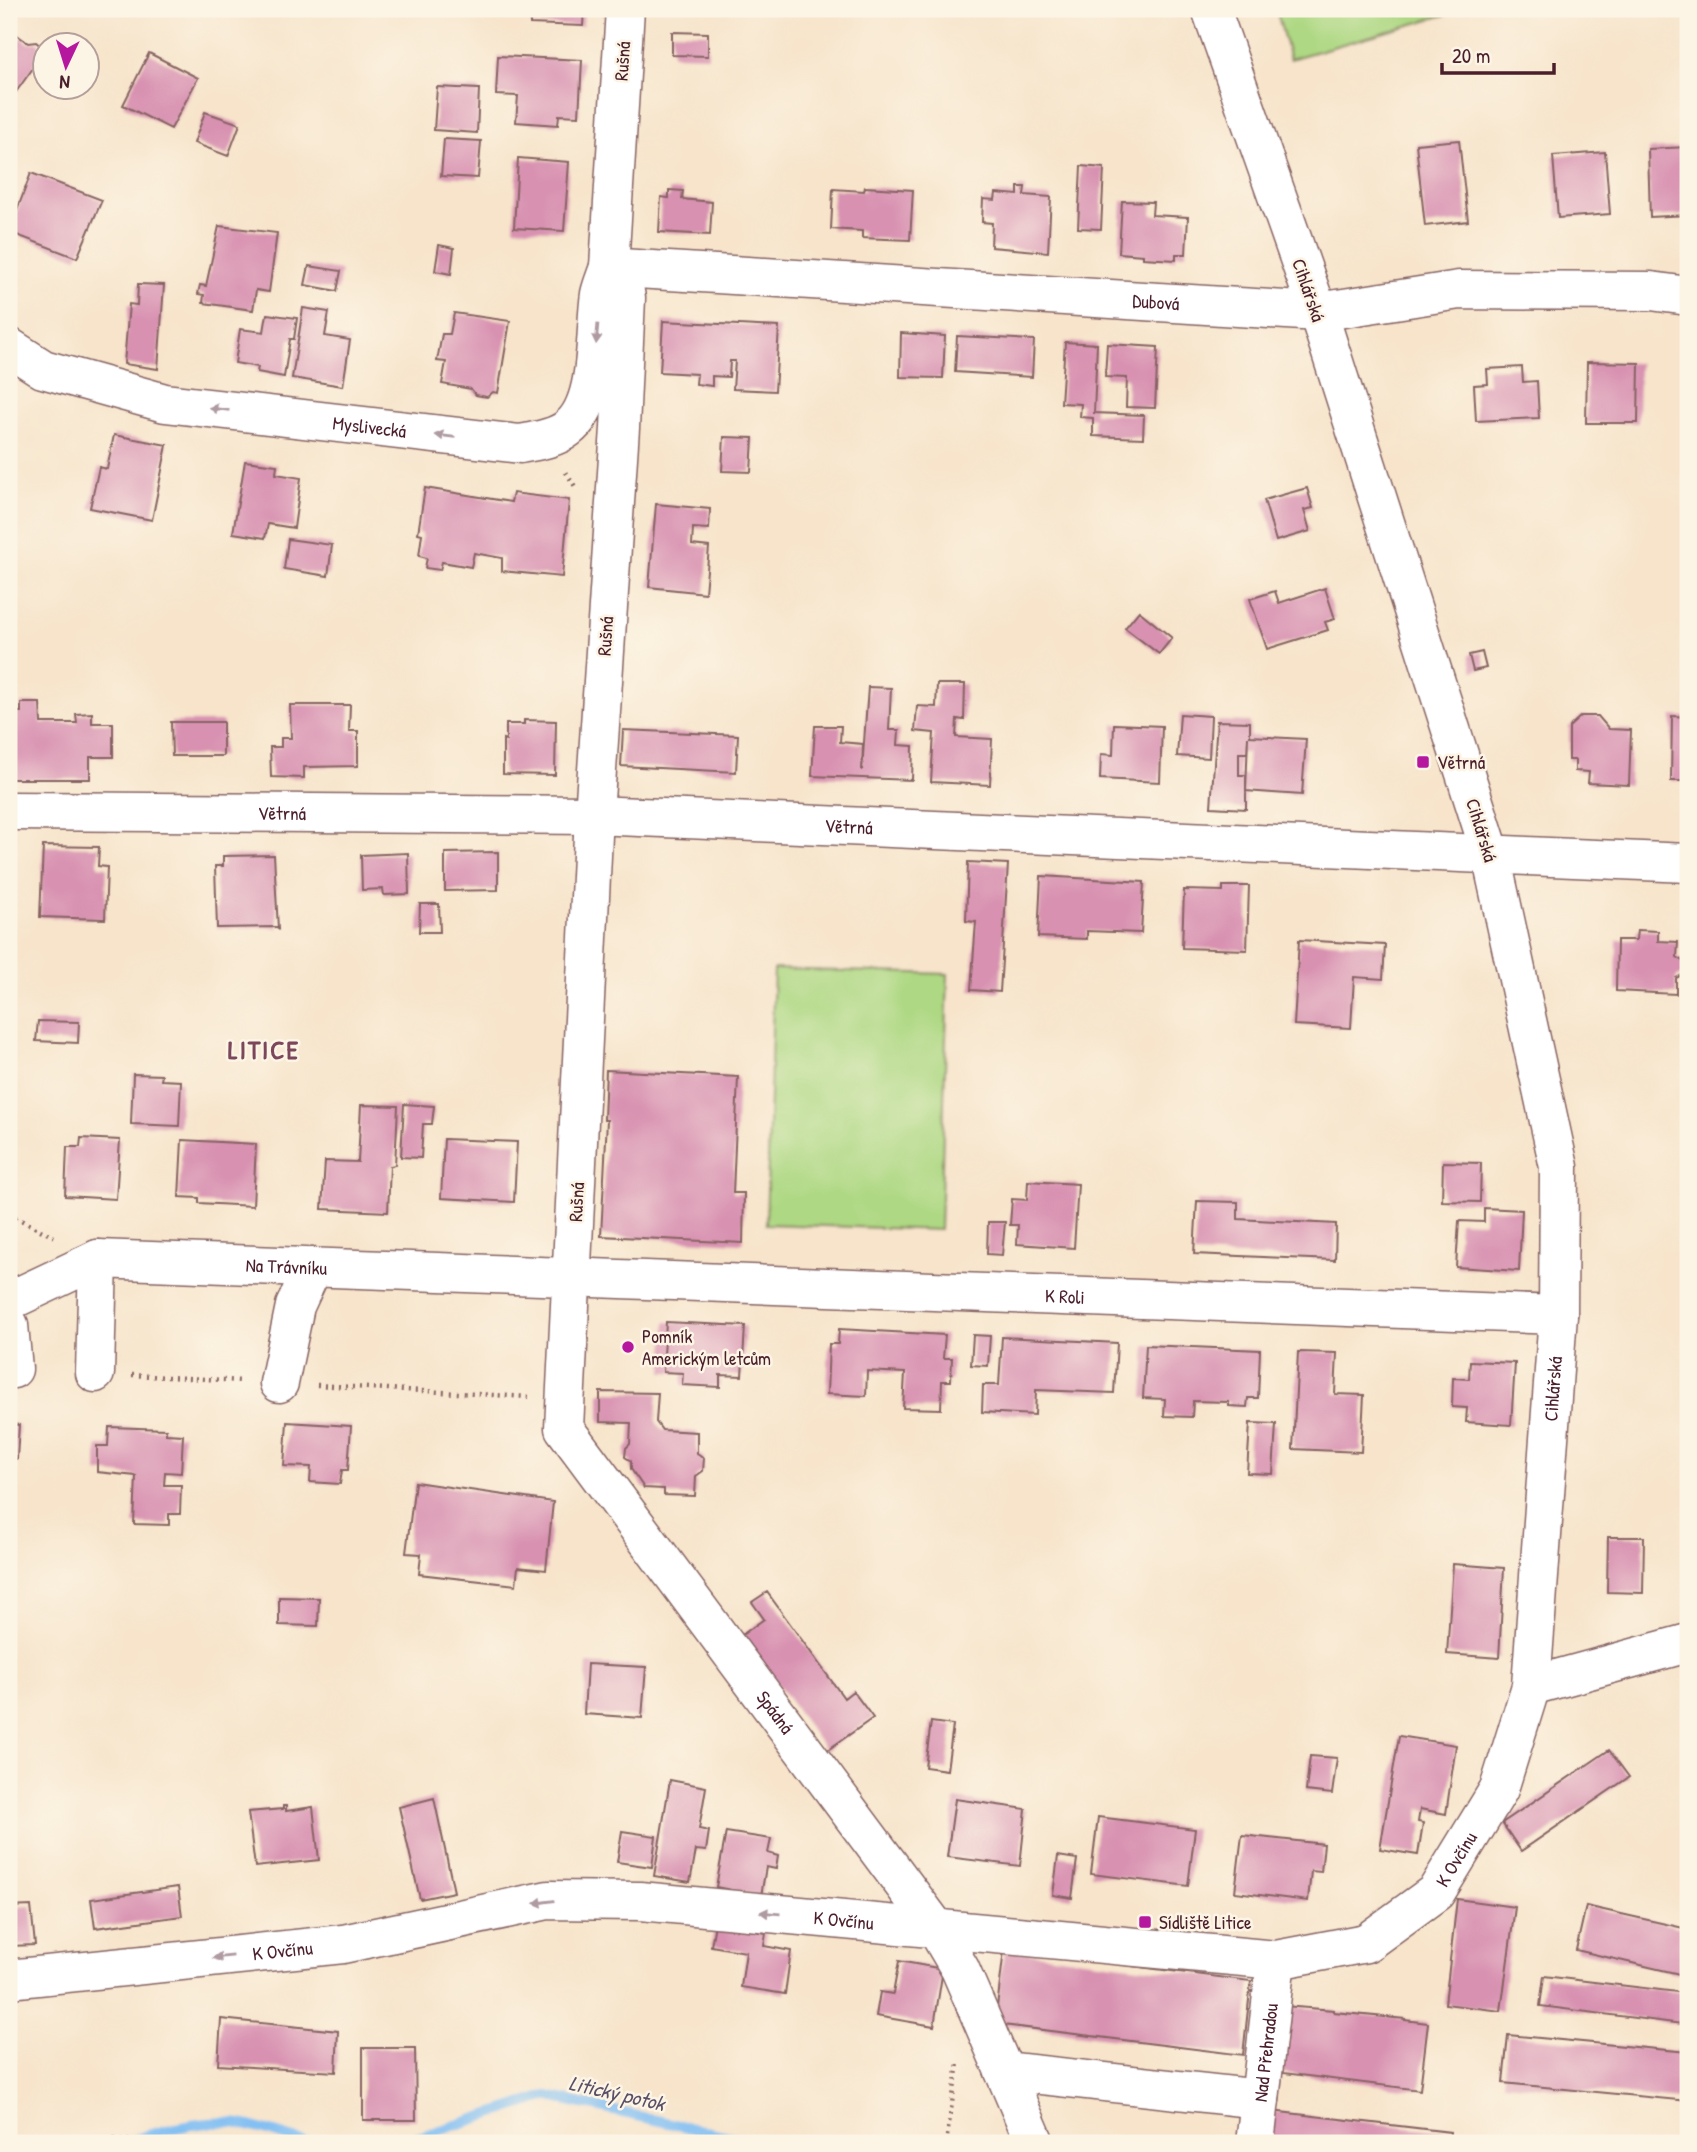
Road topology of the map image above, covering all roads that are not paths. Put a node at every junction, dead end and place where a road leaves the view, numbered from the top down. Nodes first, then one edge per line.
1 (625, 9) edge
2 (1211, 9) edge
3 (615, 268) junction
4 (1688, 296) edge
5 (1318, 313) junction
6 (9, 347) edge
7 (9, 811) edge
8 (594, 815) junction
9 (1491, 855) junction
10 (1688, 863) edge
11 (98, 1259) junction
12 (313, 1267) junction
13 (572, 1276) junction
14 (9, 1301) edge
15 (1558, 1315) junction
16 (9, 1325) edge
17 (13, 1369) dead end
18 (94, 1373) dead end
19 (279, 1383) dead end
20 (1688, 1643) edge
21 (1531, 1686) junction
22 (936, 1928) junction
23 (1276, 1960) junction
24 (9, 1979) edge
25 (1004, 2071) junction
26 (1260, 2099) junction
27 (1035, 2143) edge
28 (1255, 2143) edge

1 - 3 street, Rušná
2 - 5 street, Cihlářská
3 - 5 street, Dubová
3 -> 6 street, Myslivecká
3 - 8 street, Rušná
4 - 5 street, Dubová
5 - 9 street, Cihlářská
7 - 8 street, Větrná
8 - 9 street, Větrná
8 - 13 street, Rušná
9 - 10 street, Větrná
9 - 15 street, Cihlářská
11 - 12 street, Na Trávníku
11 - 14 street, Na Trávníku
11 - 18 street
12 - 13 street, Na Trávníku
12 - 19 street
13 - 15 street, K Roli
13 - 22 street, Spádná
15 - 21 street, Cihlářská
16 - 17 street
20 - 21 street
21 - 23 street, K Ovčínu
22 - 23 street, K Ovčínu
22 -> 24 street, K Ovčínu
22 - 25 street, Spádná
23 - 26 street, Nad Přehradou
25 - 26 street
25 - 27 street, Spádná
26 - 28 street, Nad Přehradou

